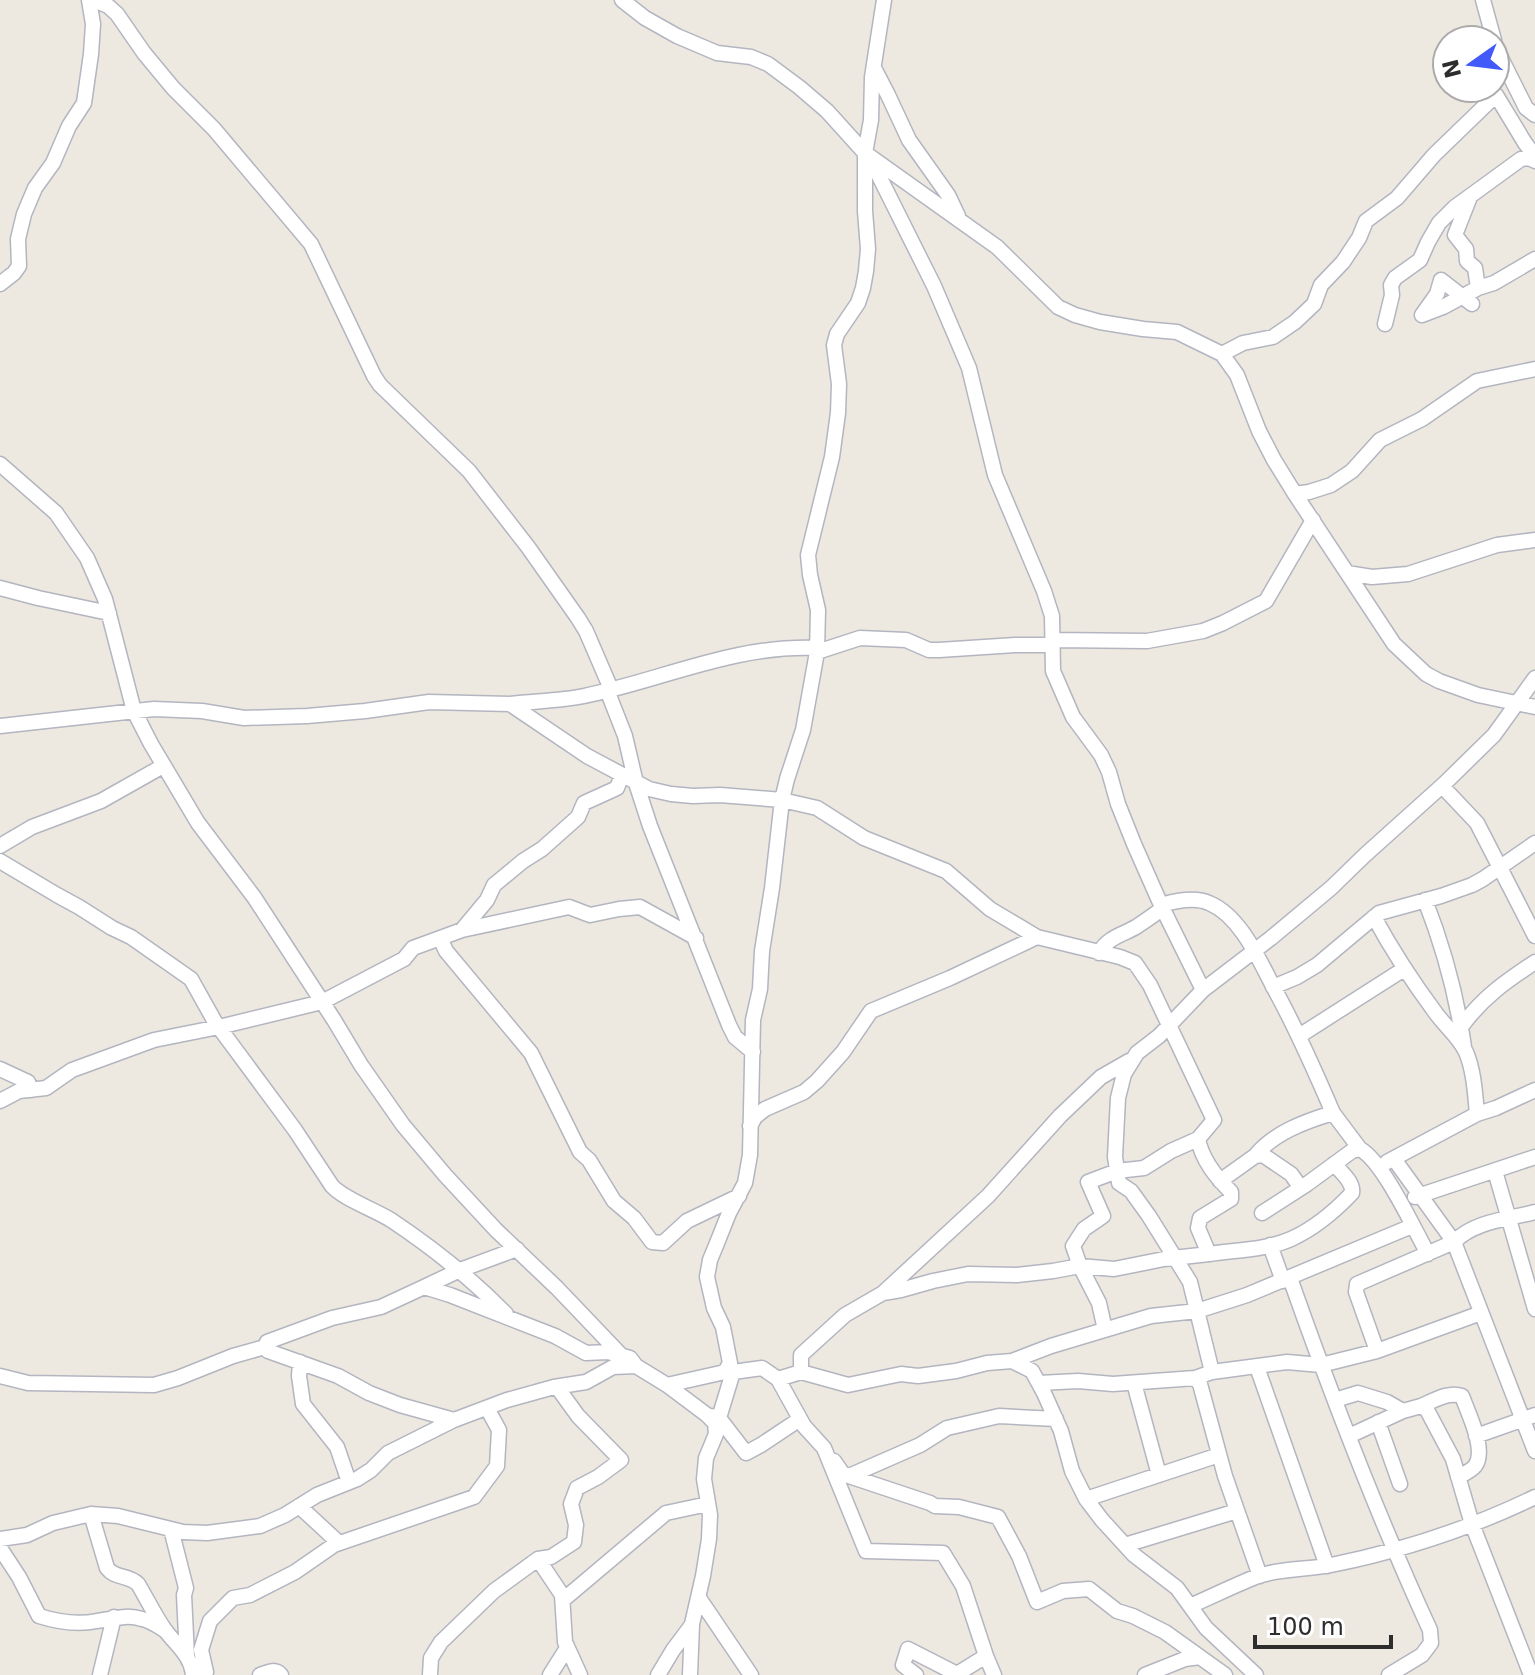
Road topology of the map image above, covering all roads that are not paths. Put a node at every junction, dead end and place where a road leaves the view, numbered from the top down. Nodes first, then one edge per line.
1 (91, 0) edge
2 (622, 0) edge
3 (884, 0) edge
4 (1483, 0) edge
5 (1490, 24) edge
6 (874, 68) junction
7 (1511, 76) edge
8 (1535, 93) edge
9 (1530, 111) edge
10 (867, 154) junction
11 (1535, 158) edge
12 (1470, 197) junction
13 (960, 220) junction
14 (1535, 259) edge
15 (0, 284) edge
16 (1478, 288) junction
17 (1467, 300) dead end
18 (1385, 324) dead end
19 (1222, 354) junction
20 (1535, 369) edge
21 (0, 464) edge
22 (1320, 489) junction
23 (1295, 494) junction
24 (1310, 516) junction
25 (1535, 540) edge
26 (1347, 573) junction
27 (0, 588) edge
28 (109, 613) junction
29 (1053, 643) junction
30 (818, 650) junction
31 (1535, 678) edge
32 (609, 689) junction
33 (1516, 703) junction
34 (510, 704) junction
35 (1535, 707) edge
36 (134, 711) junction
37 (0, 726) edge
38 (163, 766) junction
39 (622, 775) junction
40 (636, 783) junction
41 (1442, 786) junction
42 (782, 800) junction
43 (1535, 843) edge
44 (0, 846) edge
45 (0, 861) edge
46 (1499, 868) junction
47 (1425, 900) junction
48 (1162, 907) junction
49 (1374, 917) junction
50 (462, 930) junction
51 (1535, 936) edge
52 (1037, 937) junction
53 (440, 938) junction
54 (696, 938) junction
55 (1254, 950) junction
56 (1099, 953) junction
57 (1535, 962) edge
58 (1404, 969) junction
59 (1273, 987) junction
60 (1203, 990) junction
61 (322, 1002) junction
62 (1169, 1025) junction
63 (219, 1027) junction
64 (1461, 1027) junction
65 (1299, 1036) junction
66 (1464, 1047) junction
67 (753, 1052) junction
68 (1133, 1058) junction
69 (0, 1069) edge
70 (30, 1086) junction
71 (1535, 1091) edge
72 (0, 1101) edge
73 (1333, 1113) junction
74 (1477, 1114) junction
75 (750, 1126) junction
76 (1198, 1139) junction
77 (1360, 1149) junction
78 (1255, 1156) junction
79 (1535, 1157) edge
80 (1394, 1159) junction
81 (1334, 1164) junction
82 (1380, 1167) junction
83 (1117, 1171) junction
84 (1495, 1171) junction
85 (1220, 1181) junction
86 (1301, 1188) junction
87 (740, 1195) junction
88 (1420, 1195) junction
89 (1400, 1203) junction
90 (1535, 1212) edge
91 (1262, 1213) dead end
92 (1507, 1219) junction
93 (1412, 1226) junction
94 (1454, 1242) junction
95 (1270, 1245) junction
96 (517, 1249) junction
97 (1209, 1254) junction
98 (1428, 1254) junction
99 (1174, 1258) junction
100 (1080, 1266) junction
101 (460, 1270) junction
102 (1287, 1279) junction
103 (424, 1287) junction
104 (883, 1293) junction
105 (1535, 1309) edge
106 (1197, 1311) junction
107 (1481, 1313) junction
108 (509, 1317) junction
109 (1105, 1330) junction
110 (265, 1347) junction
111 (1377, 1351) junction
112 (620, 1354) junction
113 (1012, 1361) junction
114 (300, 1362) junction
115 (1321, 1365) junction
116 (636, 1366) junction
117 (1257, 1367) junction
118 (731, 1370) junction
119 (801, 1372) junction
120 (1212, 1372) junction
121 (0, 1376) edge
122 (1195, 1378) junction
123 (778, 1379) junction
124 (1039, 1383) junction
125 (1134, 1383) junction
126 (667, 1385) junction
127 (557, 1387) junction
128 (1335, 1400) junction
129 (1421, 1406) junction
130 (487, 1408) junction
131 (1403, 1411) junction
132 (713, 1416) junction
133 (1529, 1417) edge
134 (800, 1419) junction
135 (1056, 1419) junction
136 (454, 1420) junction
137 (1378, 1422) junction
138 (1349, 1436) junction
139 (1476, 1436) junction
140 (824, 1448) junction
141 (1535, 1451) edge
142 (1219, 1455) junction
143 (1159, 1475) junction
144 (849, 1476) junction
145 (1458, 1477) junction
146 (349, 1482) junction
147 (1400, 1484) dead end
148 (1535, 1497) edge
149 (1086, 1499) junction
150 (708, 1504) junction
151 (299, 1506) junction
152 (1237, 1511) junction
153 (91, 1514) junction
154 (1472, 1524) junction
155 (171, 1529) junction
156 (0, 1539) edge
157 (339, 1543) junction
158 (1125, 1545) junction
159 (0, 1548) edge
160 (1393, 1550) junction
161 (538, 1559) junction
162 (1327, 1566) junction
163 (1260, 1576) junction
164 (699, 1598) junction
165 (563, 1600) junction
166 (1190, 1606) junction
167 (114, 1617) junction
168 (692, 1624) junction
169 (166, 1631) junction
170 (567, 1648) junction
171 (986, 1656) junction
172 (1200, 1657) junction
173 (198, 1669) edge
174 (1175, 1669) edge
175 (956, 1674) edge
176 (100, 1675) edge
177 (260, 1675) edge
178 (281, 1675) edge
179 (430, 1675) edge
180 (550, 1675) edge
181 (580, 1675) edge
182 (658, 1675) edge
183 (690, 1675) edge
184 (751, 1675) edge
185 (916, 1675) edge
186 (994, 1675) edge
187 (1145, 1675) edge
188 (1225, 1675) edge
189 (1256, 1675) edge
190 (1389, 1675) edge
191 (1531, 1675) edge

1 - 15 street
1 - 32 street
2 - 10 street
3 - 6 street
4 - 5 street
6 - 10 street
6 - 13 street
7 - 9 street
8 - 9 street
10 - 13 street
10 - 29 street
10 - 30 street
11 - 12 street
11 - 19 street
12 - 16 street
12 - 18 street
13 - 19 street
14 - 16 street
16 - 17 street
19 - 23 street
20 - 22 street
21 - 28 street
22 - 23 street
22 - 24 street
23 - 24 street
24 - 26 street
24 - 29 street
25 - 26 street
26 - 33 street
27 - 28 street
28 - 36 street
29 - 30 street
29 - 48 street
30 - 32 street
30 - 42 street
31 - 33 street
32 - 34 street
32 - 40 street
33 - 35 street
33 - 41 street
34 - 36 street
34 - 39 street
36 - 37 street
36 - 38 street
38 - 44 street
38 - 61 street
39 - 40 street
39 - 50 street
40 - 42 street
40 - 54 street
41 - 46 street
41 - 55 street
42 - 52 street
42 - 67 street
43 - 46 street
45 - 63 street
46 - 47 street
46 - 51 street
47 - 49 street
47 - 64 street
48 - 55 street
48 - 56 street
48 - 60 street
49 - 58 street
49 - 59 street
50 - 53 street
50 - 54 street
52 - 56 street
52 - 75 street
53 - 61 street
53 - 87 street
54 - 67 street
55 - 59 street
55 - 60 street
56 - 62 street
57 - 64 street
58 - 65 street
58 - 66 street
59 - 65 street
60 - 62 street
61 - 63 street
61 - 96 street
62 - 68 street
62 - 76 street
63 - 70 street
63 - 101 street
64 - 66 street
65 - 73 street
66 - 74 street
67 - 75 street
68 - 83 street
68 - 104 street
69 - 70 street
70 - 72 street
71 - 74 street
73 - 77 street
73 - 78 street
74 - 80 street
75 - 87 street
76 - 83 street
76 - 85 street
77 - 81 street
77 - 82 street
78 - 85 street
78 - 86 street
79 - 84 street
80 - 82 street
80 - 88 street
81 - 86 street
81 - 95 street
82 - 89 street
83 - 99 street
83 - 100 street
84 - 88 street
84 - 92 street
85 - 97 street
86 - 91 street
87 - 118 street
88 - 89 street
88 - 94 street
89 - 93 street
90 - 92 street
92 - 94 street
92 - 105 street
93 - 98 street
93 - 102 street
94 - 98 street
94 - 107 street
95 - 97 street
95 - 102 street
96 - 101 street
96 - 112 street
97 - 99 street
98 - 111 street
99 - 100 street
99 - 106 street
100 - 104 street
100 - 109 street
101 - 103 street
101 - 108 street
102 - 106 street
102 - 115 street
103 - 108 street
103 - 110 street
104 - 119 street
106 - 109 street
106 - 120 street
107 - 111 street
107 - 133 street
108 - 112 street
109 - 113 street
110 - 114 street
110 - 121 street
111 - 115 street
112 - 116 street
113 - 119 street
113 - 124 street
114 - 136 street
114 - 146 street
115 - 117 street
115 - 128 street
116 - 126 street
116 - 127 street
117 - 120 street
117 - 162 street
118 - 123 street
118 - 126 street
118 - 132 street
119 - 123 street
120 - 122 street
122 - 125 street
122 - 142 street
123 - 134 street
124 - 125 street
124 - 135 street
125 - 143 street
126 - 132 street
127 - 130 street
127 - 161 street
128 - 131 street
128 - 138 street
129 - 131 street
129 - 139 street
129 - 145 street
130 - 136 street
130 - 157 street
131 - 137 street
132 - 134 street
132 - 150 street
133 - 139 street
133 - 141 street
134 - 140 street
135 - 144 street
135 - 149 street
136 - 146 street
137 - 138 street
137 - 147 street
138 - 160 street
139 - 145 street
140 - 144 street
140 - 171 street
142 - 143 street
142 - 152 street
143 - 149 street
144 - 172 street
145 - 154 street
146 - 151 street
148 - 154 street
149 - 158 street
150 - 164 street
150 - 165 street
151 - 155 street
151 - 157 street
152 - 158 street
152 - 163 street
153 - 155 street
153 - 156 street
153 - 169 street
154 - 160 street
154 - 191 street
155 - 173 street
157 - 173 street
158 - 166 street
159 - 167 street
160 - 162 street
160 - 190 street
161 - 165 street
161 - 179 street
162 - 163 street
163 - 166 street
164 - 168 street
164 - 184 street
165 - 170 street
166 - 189 street
167 - 169 street
167 - 176 street
168 - 182 street
168 - 183 street
169 - 173 street
170 - 180 street
170 - 181 street
171 - 175 street
171 - 186 street
172 - 174 street
172 - 188 street
174 - 187 street
175 - 185 street
177 - 178 street

